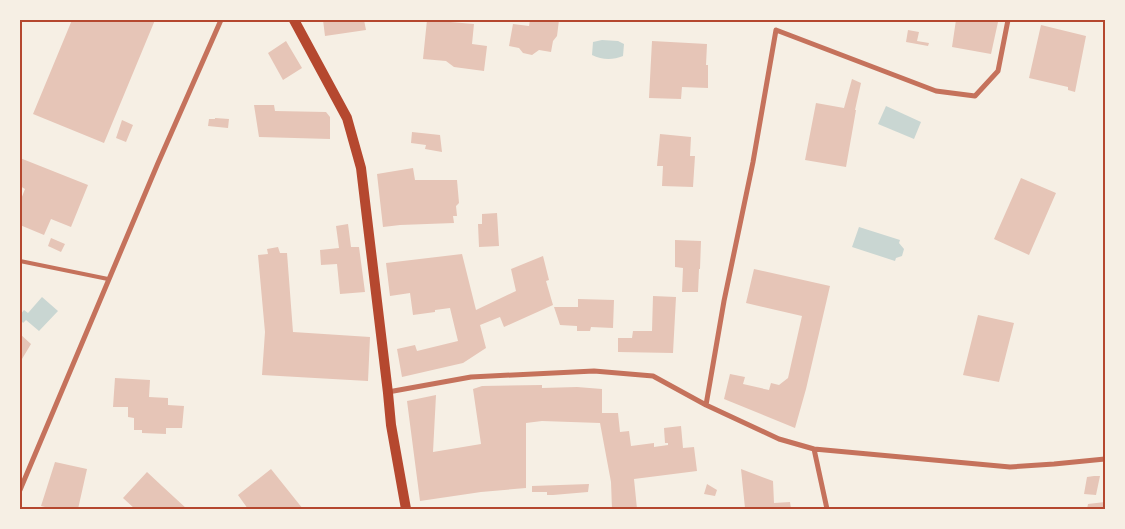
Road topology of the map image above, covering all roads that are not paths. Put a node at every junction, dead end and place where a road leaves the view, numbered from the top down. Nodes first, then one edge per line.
1 (222, 20) edge
2 (294, 20) edge
3 (1008, 20) edge
4 (20, 261) edge
5 (108, 279) junction
6 (388, 392) junction
7 (706, 405) junction
8 (814, 449) junction
9 (1105, 459) edge
10 (20, 490) edge
11 (406, 509) edge
12 (828, 509) edge

1 - 5 street
2 - 6 main road
3 - 7 street
4 - 5 lane
5 - 10 street
6 - 7 street
6 - 11 main road
7 - 8 street
8 - 9 street
8 - 12 street

